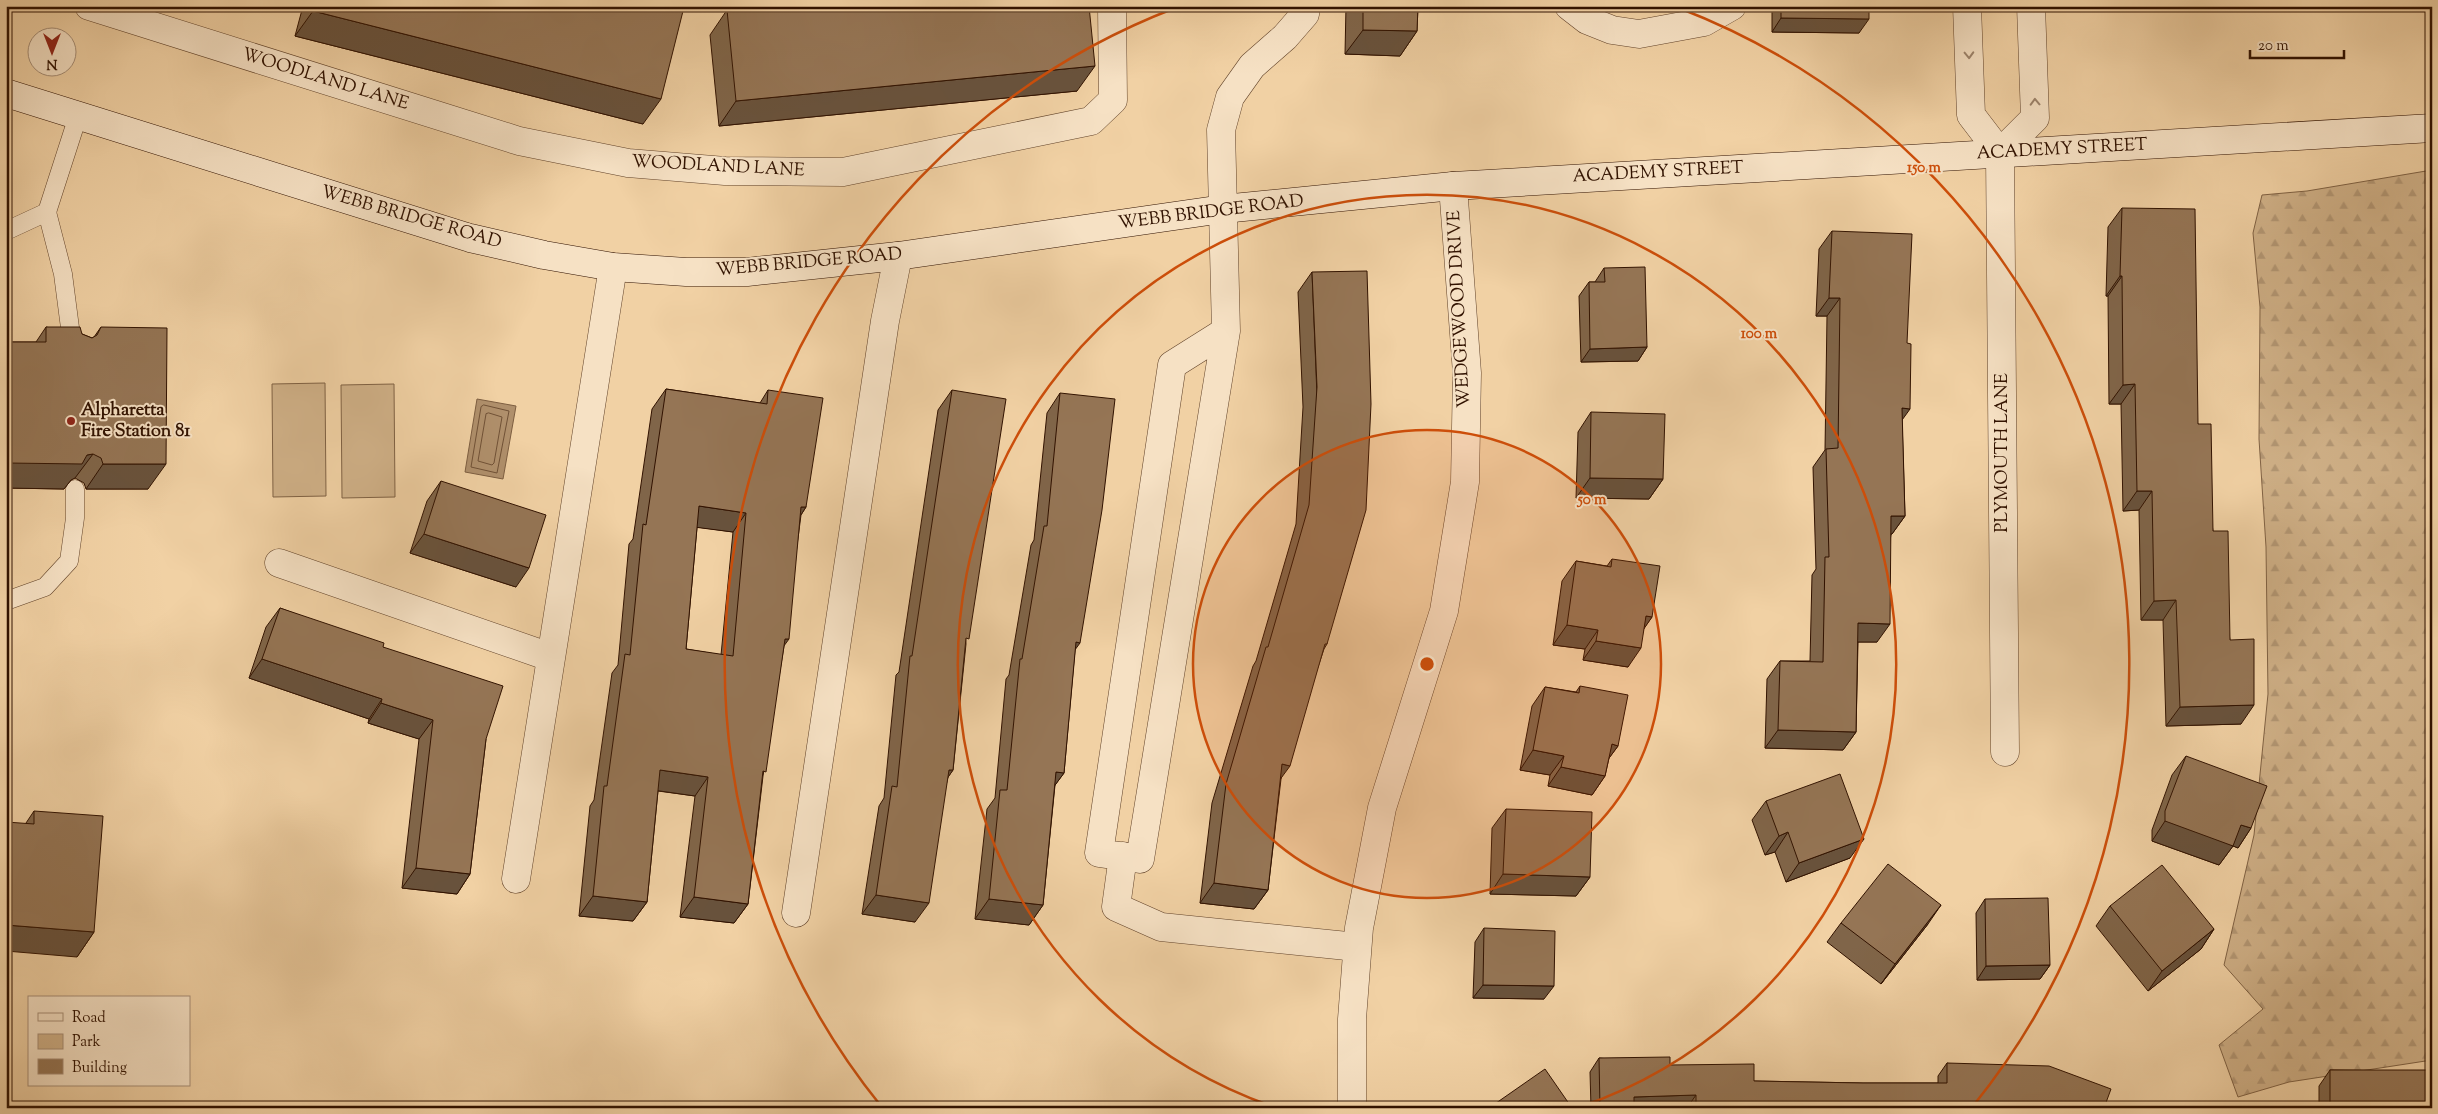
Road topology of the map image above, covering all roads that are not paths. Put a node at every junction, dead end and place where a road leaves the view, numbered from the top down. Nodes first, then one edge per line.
1 (89, 6) edge
2 (1112, 6) edge
3 (1306, 6) edge
4 (1569, 6) edge
5 (1732, 6) edge
6 (1967, 6) edge
7 (2031, 6) edge
8 (6, 92) edge
9 (78, 116) junction
10 (2432, 128) edge
11 (2000, 153) junction
12 (1453, 186) junction
13 (1223, 210) junction
14 (47, 212) junction
15 (6, 231) edge
16 (898, 256) junction
17 (613, 267) junction
18 (1226, 331) junction
19 (73, 352) edge
20 (75, 489) edge
21 (279, 563) dead end
22 (6, 601) edge
23 (550, 657) junction
24 (2005, 752) dead end
25 (1123, 856) junction
26 (516, 879) dead end
27 (796, 913) dead end
28 (1357, 947) junction
29 (1352, 1108) edge

1 - 2 street, WOODLAND LANE
3 - 13 street
4 - 5 street
6 -> 11 street
11 -> 7 street
8 - 9 street, WEBB BRIDGE ROAD
9 - 14 lane
9 - 17 street, WEBB BRIDGE ROAD
10 - 11 street, ACADEMY STREET
11 - 12 street, ACADEMY STREET
11 - 24 street, PLYMOUTH LANE
12 - 13 street, WEBB BRIDGE ROAD
12 - 28 street, WEDGEWOOD DRIVE
13 - 16 street, WEBB BRIDGE ROAD
13 - 18 street
14 - 15 lane
14 - 19 lane
16 - 17 street, WEBB BRIDGE ROAD
16 - 27 street
17 - 23 street
18 - 25 street
18 - 25 street
20 - 22 lane
21 - 23 street
23 - 26 street
25 - 28 street
28 - 29 street, WEDGEWOOD DRIVE

